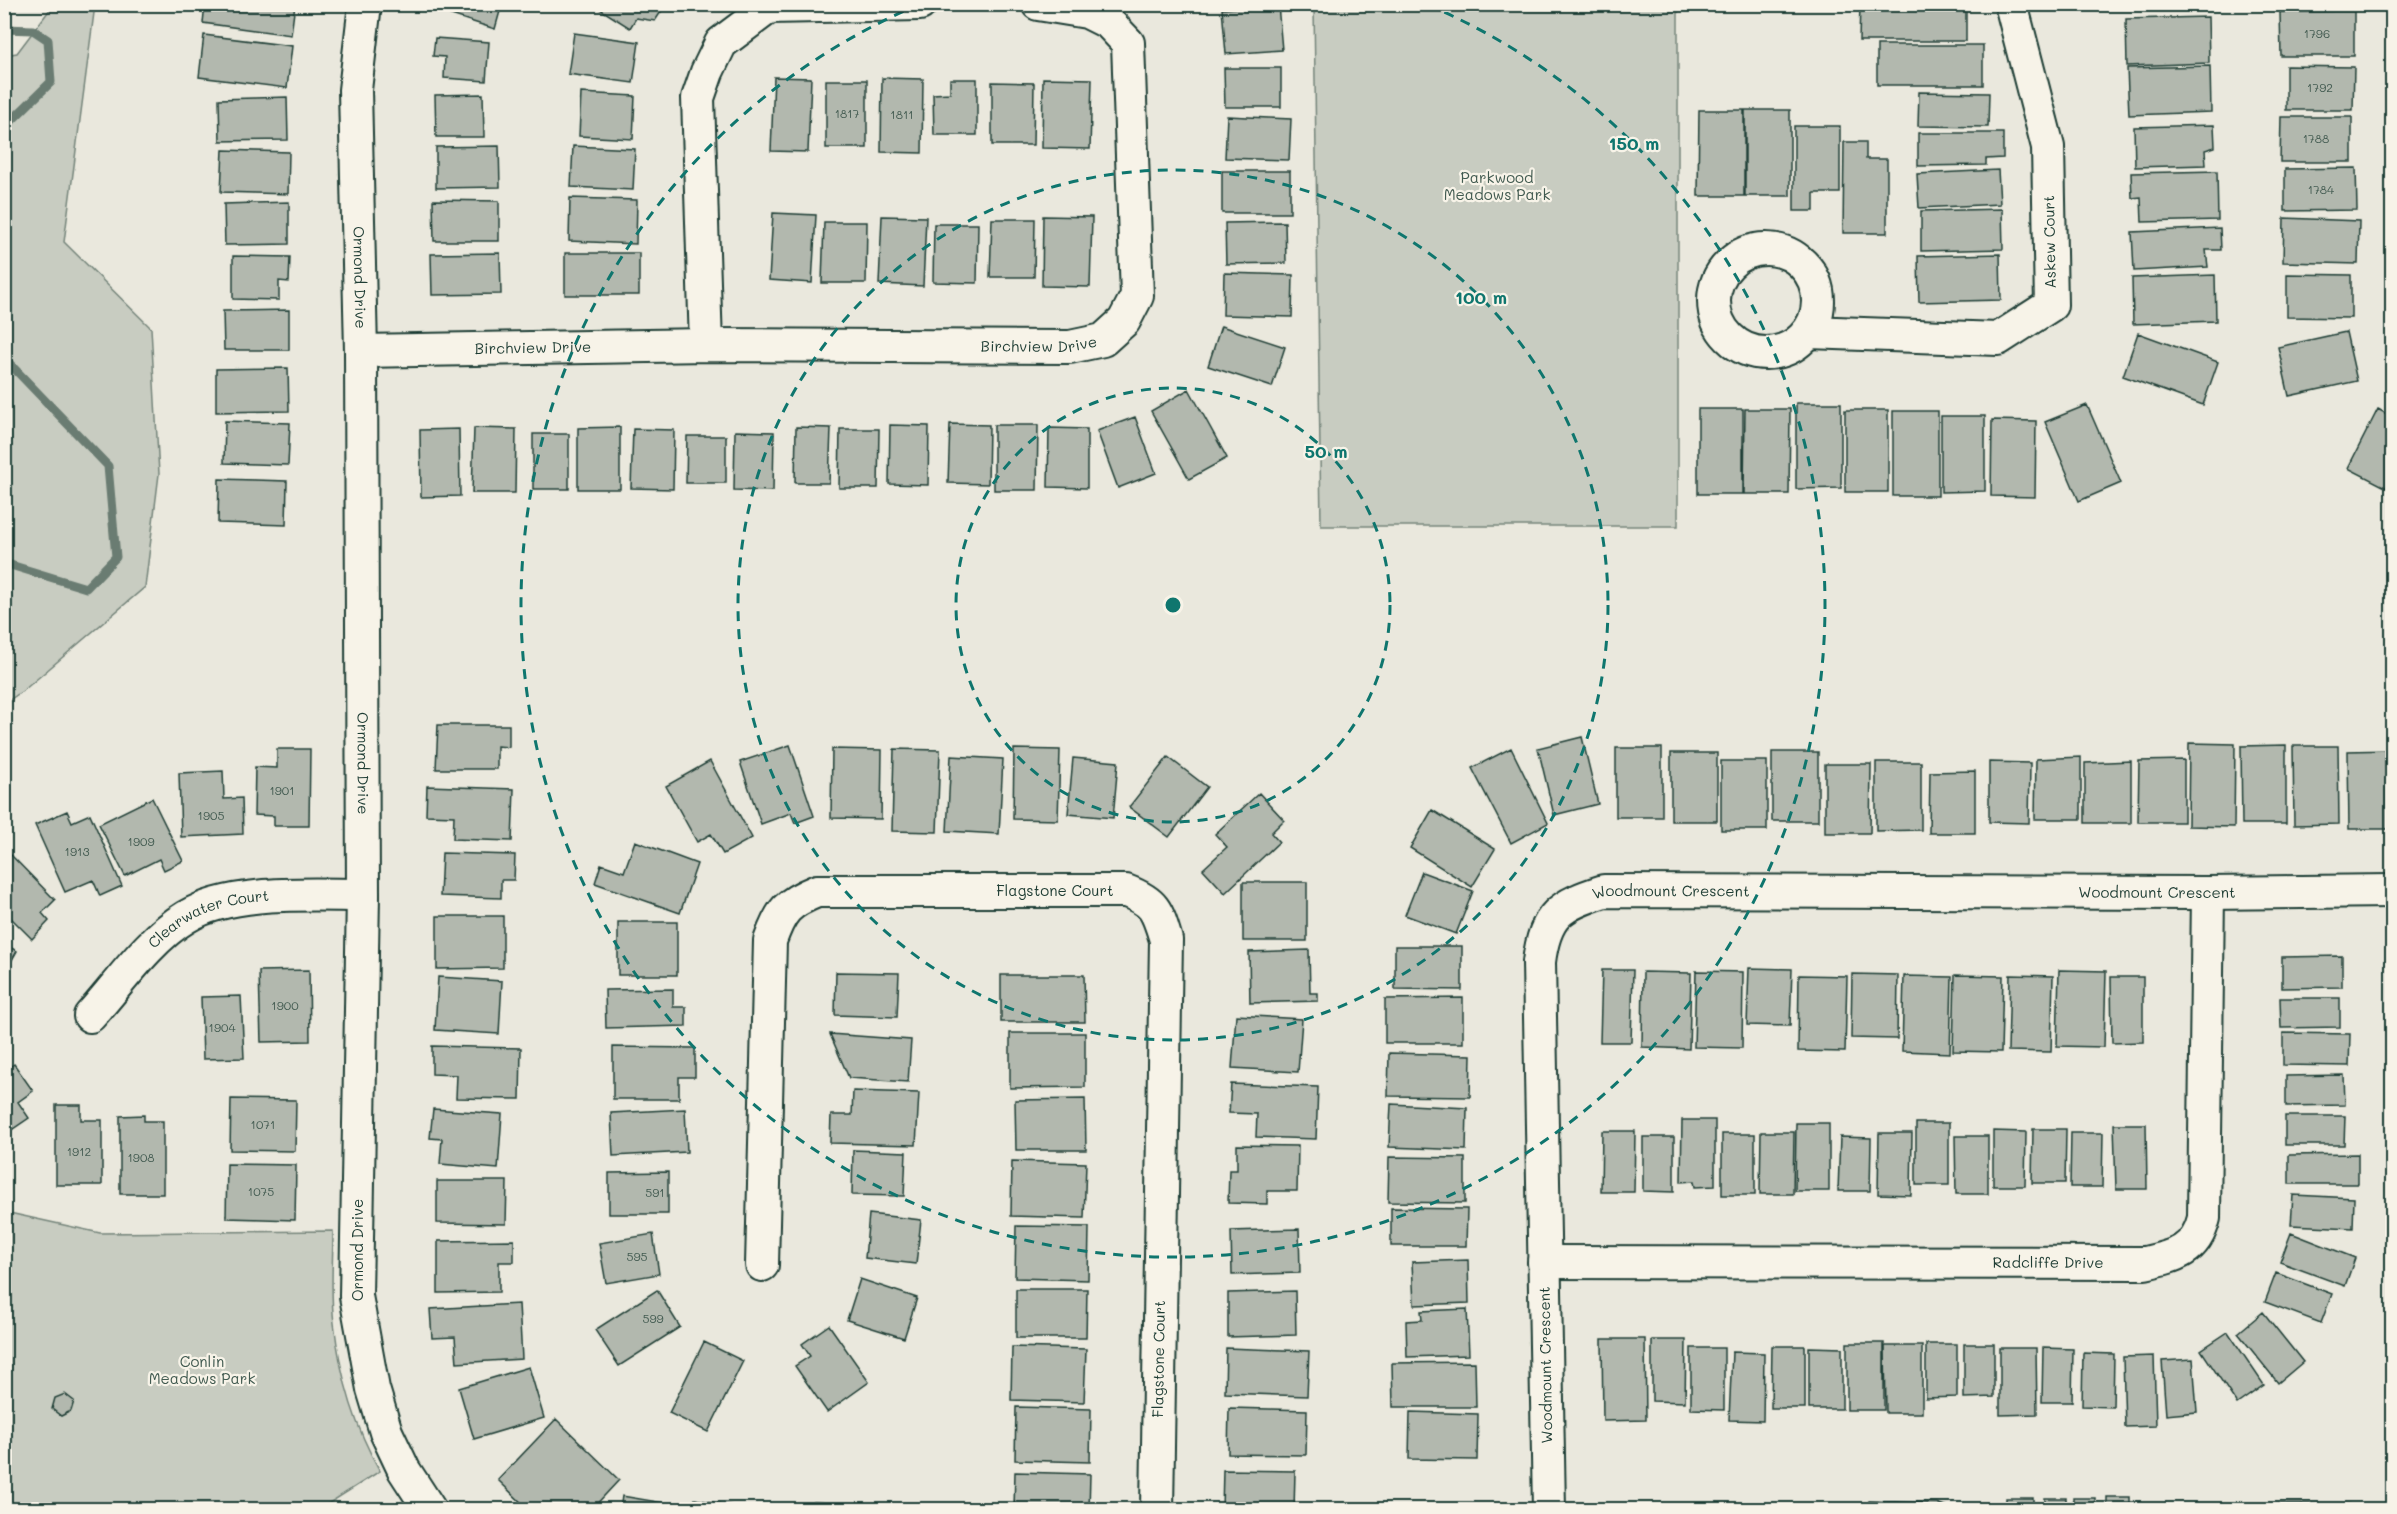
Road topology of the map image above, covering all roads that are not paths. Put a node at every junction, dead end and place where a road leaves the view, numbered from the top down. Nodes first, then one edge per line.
1 (365, 4) edge
2 (920, 4) edge
3 (1038, 4) edge
4 (2011, 4) edge
5 (1809, 332) dead end
6 (706, 345) junction
7 (361, 351) junction
8 (2392, 891) edge
9 (2208, 893) junction
10 (363, 895) junction
11 (90, 1016) dead end
12 (1545, 1262) junction
13 (762, 1265) dead end
14 (430, 1509) edge
15 (1156, 1509) edge
16 (1549, 1509) edge

1 - 7 street, Ormond Drive
2 - 6 street
3 - 6 street, Birchview Drive
4 - 5 street, Askew Court
6 - 7 street, Birchview Drive
7 - 10 street, Ormond Drive
8 - 9 street, Woodmount Crescent
9 - 12 street, Radcliffe Drive
9 - 12 street, Woodmount Crescent
10 - 11 street, Clearwater Court
10 - 14 street, Ormond Drive
12 - 16 street, Woodmount Crescent
13 - 15 street, Flagstone Court

